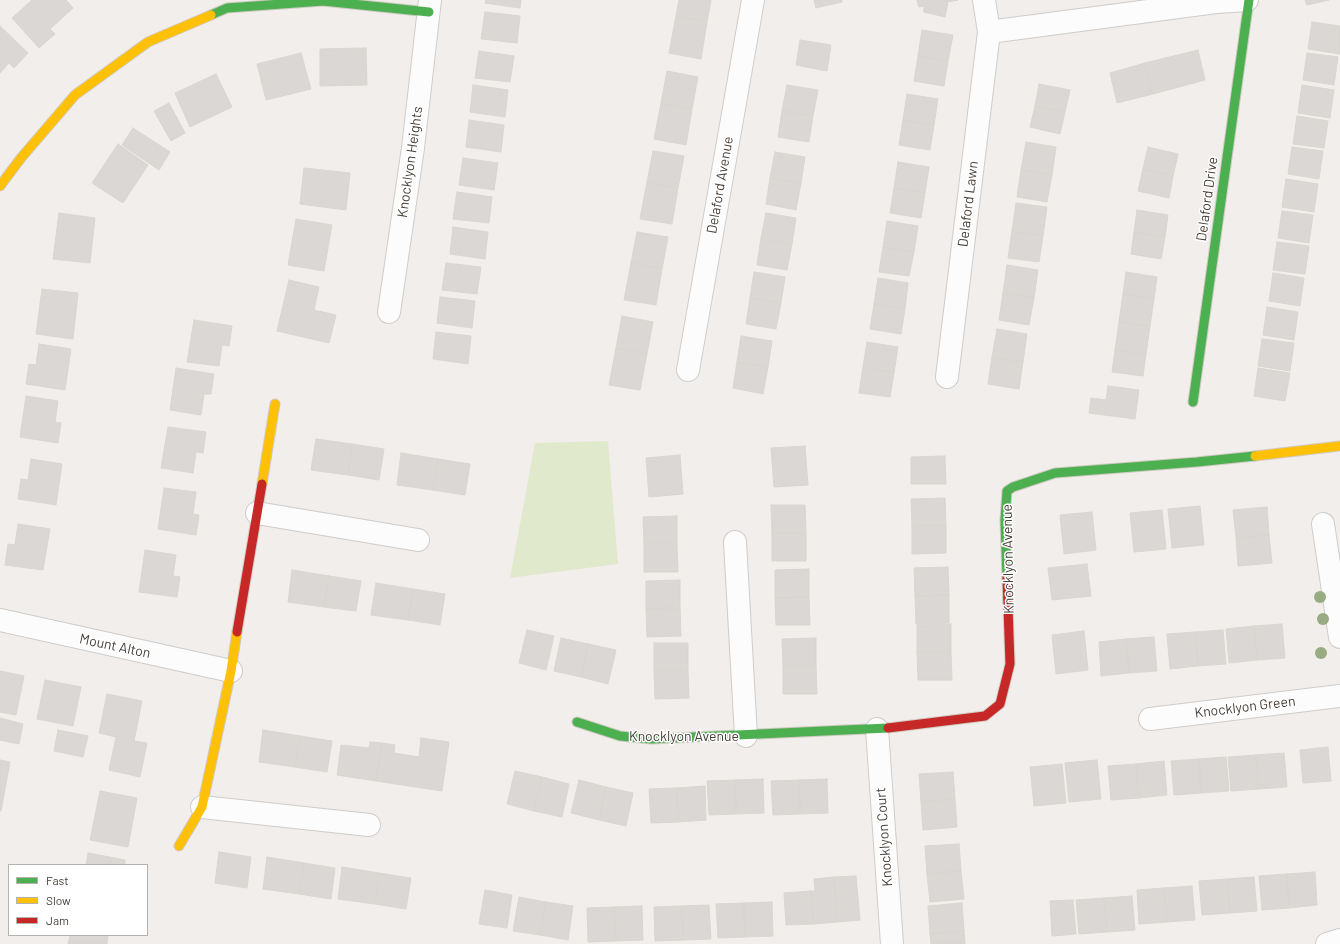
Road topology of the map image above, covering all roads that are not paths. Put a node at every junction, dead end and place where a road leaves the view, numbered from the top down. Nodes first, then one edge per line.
1 (753, 0) edge
2 (984, 0) edge
3 (1248, 0) edge
4 (429, 6) edge
5 (989, 32) junction
6 (0, 186) edge
7 (390, 312) dead end
8 (688, 370) dead end
9 (947, 377) dead end
10 (1193, 402) dead end
11 (275, 404) dead end
12 (1340, 446) edge
13 (257, 513) junction
14 (1323, 524) dead end
15 (418, 540) dead end
16 (735, 542) dead end
17 (0, 620) edge
18 (1340, 637) edge
19 (231, 671) junction
20 (1340, 696) edge
21 (1150, 719) dead end
22 (576, 722) dead end
23 (877, 729) junction
24 (746, 736) junction
25 (202, 807) junction
26 (369, 825) dead end
27 (180, 846) dead end
28 (1340, 940) edge
29 (892, 944) edge
30 (1327, 944) edge

1 - 8 street, Delaford Avenue
2 - 5 street, Delaford Lawn
3 - 5 street
3 - 10 street, Delaford Drive
4 - 6 street, Knocklyon Heights
4 - 7 street, Knocklyon Heights
5 - 9 street, Delaford Lawn
11 - 13 street
12 - 23 street, Knocklyon Avenue
13 - 15 street
13 - 19 street
14 - 18 street
16 - 24 street, Knocklyon Avenue
17 - 19 street, Mount Alton
19 - 25 street
20 - 21 street, Knocklyon Green
22 - 24 street, Knocklyon Avenue
23 - 24 street, Knocklyon Avenue
23 - 29 street, Knocklyon Court
25 - 26 street
25 - 27 street
28 - 30 street

